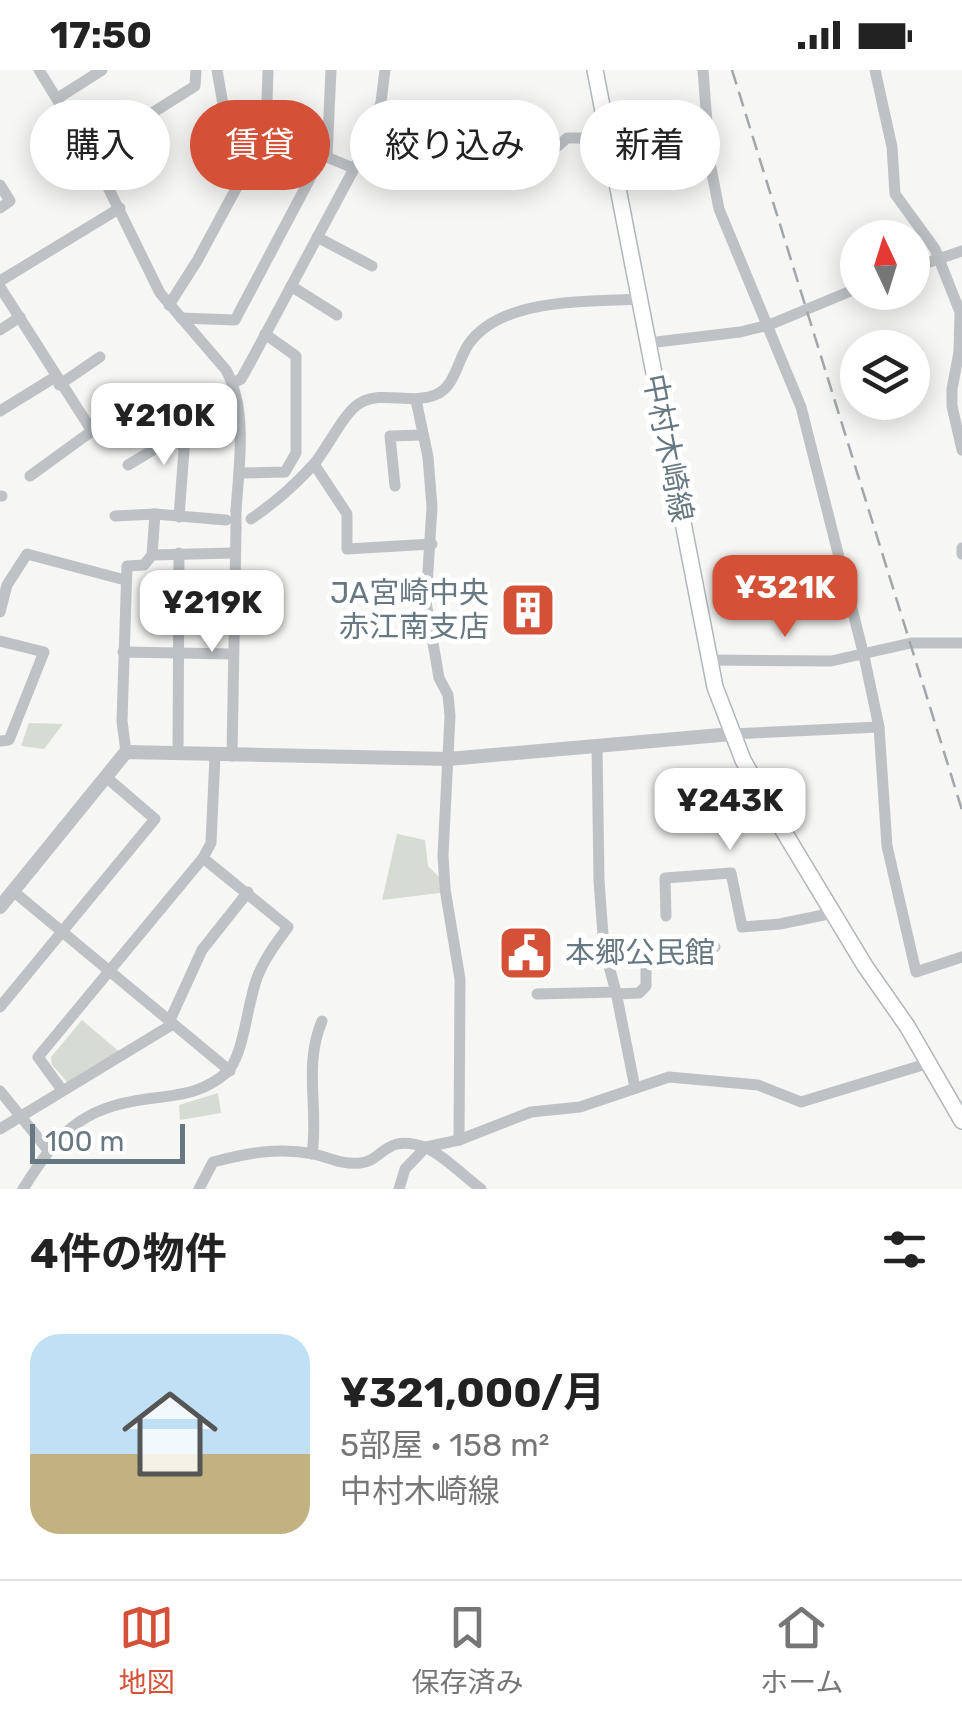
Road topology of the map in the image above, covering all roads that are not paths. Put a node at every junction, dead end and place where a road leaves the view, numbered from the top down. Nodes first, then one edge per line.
1 (39, 70) edge
2 (102, 70) edge
3 (196, 70) edge
4 (216, 70) edge
5 (268, 70) edge
6 (332, 70) edge
7 (386, 70) edge
8 (596, 70) edge
9 (703, 70) edge
10 (875, 70) edge
11 (58, 98) joint
12 (222, 100) edge
13 (267, 100) edge
14 (330, 100) edge
15 (380, 100) edge
16 (602, 100) edge
17 (170, 102) edge
18 (350, 174) edge
19 (0, 186) edge
20 (110, 190) edge
21 (235, 190) edge
22 (306, 190) edge
23 (619, 190) edge
24 (0, 208) edge
25 (120, 208) junction
26 (317, 238) junction
27 (962, 251) edge
28 (940, 258) junction
29 (930, 262) edge
30 (372, 266) dead end
31 (0, 284) edge
32 (291, 286) junction
33 (840, 295) edge
34 (640, 299) junction
35 (170, 305) junction
36 (337, 315) dead end
37 (20, 317) junction
38 (180, 318) junction
39 (961, 324) edge
40 (769, 325) junction
41 (0, 330) edge
42 (266, 334) junction
43 (648, 343) junction
44 (100, 358) dead end
45 (57, 381) junction
46 (233, 383) junction
47 (416, 400) junction
48 (0, 411) edge
49 (92, 432) junction
50 (178, 434) junction
51 (424, 434) junction
52 (962, 450) edge
53 (314, 464) junction
54 (128, 465) dead end
55 (239, 472) junction
56 (30, 476) dead end
57 (395, 486) dead end
58 (154, 514) junction
59 (115, 516) dead end
60 (179, 517) junction
61 (250, 520) dead end
62 (231, 524) junction
63 (432, 544) junction
64 (178, 553) junction
65 (234, 553) junction
66 (152, 555) junction
67 (125, 580) junction
68 (0, 612) edge
69 (0, 640) edge
70 (962, 643) edge
71 (124, 652) junction
72 (178, 654) junction
73 (232, 654) junction
74 (864, 656) junction
75 (708, 660) junction
76 (879, 727) junction
77 (732, 734) junction
78 (0, 740) edge
79 (598, 746) junction
80 (126, 752) junction
81 (178, 754) junction
82 (215, 756) junction
83 (232, 756) junction
84 (448, 759) junction
85 (106, 776) junction
86 (203, 858) junction
87 (13, 891) junction
88 (248, 892) junction
89 (0, 907) edge
90 (833, 913) junction
91 (666, 916) dead end
92 (64, 933) junction
93 (714, 947) dead end
94 (962, 957) edge
95 (108, 970) junction
96 (616, 993) junction
97 (536, 994) dead end
98 (0, 1007) edge
99 (322, 1021) dead end
100 (172, 1022) junction
101 (926, 1064) junction
102 (230, 1071) junction
103 (634, 1088) junction
104 (62, 1090) junction
105 (0, 1091) edge
106 (21, 1114) junction
107 (962, 1122) edge
108 (0, 1129) edge
109 (459, 1140) junction
110 (426, 1147) junction
111 (48, 1150) junction
112 (312, 1154) junction
113 (23, 1189) edge
114 (200, 1189) edge
115 (399, 1189) edge
116 (480, 1189) edge

1 - 11 street
2 - 11 street
3 - 17 street
4 - 12 street
5 - 13 street
6 - 14 street
7 - 15 street
8 - 16 main road, 中村木崎線
9 - 40 street
10 - 28 street
18 - 26 street
19 - 24 street
20 - 25 street
21 - 35 street
22 - 38 street
23 - 34 main road, 中村木崎線
25 - 31 street
25 - 35 street
26 - 30 street
26 - 32 street
27 - 28 street
28 - 29 street
28 - 39 street
31 - 37 street
32 - 36 street
32 - 42 street
33 - 40 street
34 - 43 main road, 中村木崎線
34 - 47 street
35 - 38 street
37 - 41 street
37 - 45 street
38 - 46 street
39 - 52 street
40 - 43 street
40 - 74 street
42 - 46 street
42 - 55 street
43 - 75 main road, 中村木崎線
44 - 45 street
45 - 48 street
45 - 49 street
46 - 55 street
47 - 51 street
47 - 53 street
49 - 50 street
49 - 56 street
50 - 54 street
50 - 60 street
51 - 57 street
51 - 63 street
53 - 61 street
53 - 63 street
55 - 62 street, bridge
58 - 59 street
58 - 60 street
58 - 66 street
60 - 62 street
62 - 65 street
63 - 84 street
64 - 65 street
64 - 66 street
64 - 72 street
65 - 73 street
66 - 67 street
67 - 68 street
67 - 71 street
69 - 78 street
70 - 74 street
71 - 72 street
71 - 80 street
72 - 73 street
72 - 81 street
73 - 83 street
74 - 75 street
74 - 76 street
75 - 77 main road, 中村木崎線
76 - 77 street
76 - 94 street
77 - 79 street
77 - 90 main road, 中村木崎線
79 - 84 street
79 - 96 street
80 - 81 street
80 - 85 street
81 - 82 street
82 - 83 street
82 - 86 street
83 - 84 street
84 - 109 street
85 - 87 street
85 - 92 street
86 - 88 street
86 - 95 street
87 - 89 street
87 - 92 street
88 - 100 street
88 - 102 street
90 - 91 street
90 - 101 main road, 中村木崎線
92 - 95 street
92 - 98 street
93 - 96 street
95 - 100 street
95 - 104 street
96 - 97 street
96 - 103 street
99 - 112 street
100 - 102 street
100 - 104 street
101 - 103 street
101 - 107 main road, 中村木崎線
102 - 111 street
103 - 109 street
104 - 106 street
105 - 106 street
106 - 108 street
106 - 111 street
109 - 110 street
110 - 112 street
110 - 115 street
110 - 116 street
111 - 113 street
112 - 114 street

